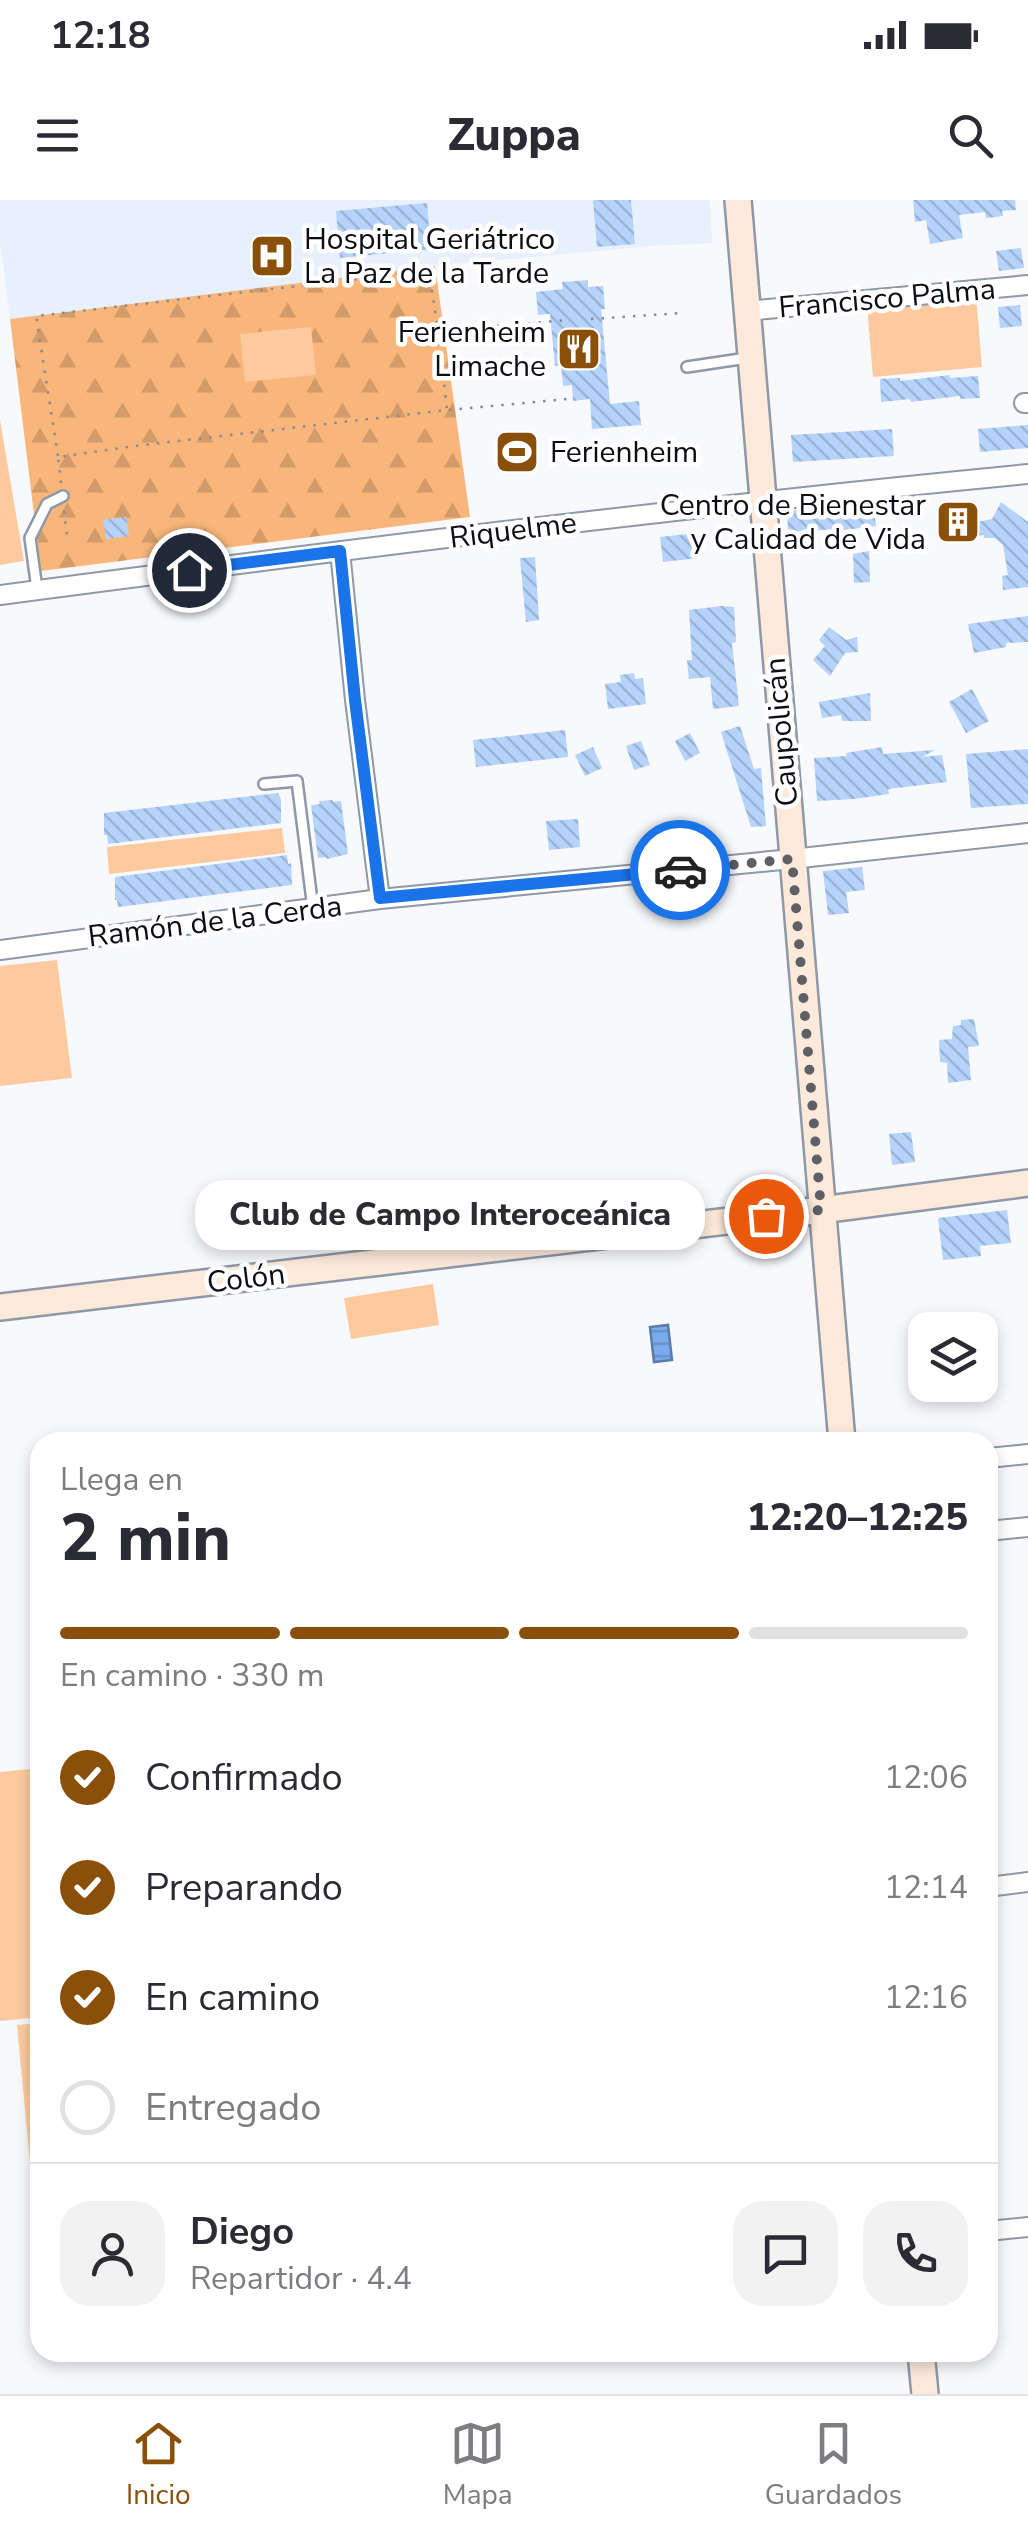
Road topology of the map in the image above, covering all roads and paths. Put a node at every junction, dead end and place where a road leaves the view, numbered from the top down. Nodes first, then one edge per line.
1 (738, 200) edge
2 (1028, 285) edge
3 (746, 312) junction
4 (682, 313) dead end
5 (591, 319) dead end
6 (568, 320) dead end
7 (438, 331) junction
8 (750, 358) junction
9 (687, 367) dead end
10 (567, 399) dead end
11 (447, 410) junction
12 (58, 458) junction
13 (1028, 474) edge
14 (62, 496) junction
15 (762, 500) junction
16 (67, 535) dead end
17 (340, 551) junction
18 (38, 590) junction
19 (0, 595) edge
20 (264, 784) dead end
21 (1028, 833) edge
22 (792, 859) junction
23 (380, 898) junction
24 (313, 909) junction
25 (0, 950) edge
26 (1028, 1183) edge
27 (821, 1210) junction
28 (0, 1307) edge
29 (841, 1432) edge
30 (1028, 1454) edge
31 (998, 1457) edge
32 (1028, 1526) edge
33 (998, 1530) edge
34 (1028, 1882) edge
35 (998, 1885) edge
36 (1028, 2226) edge
37 (998, 2230) edge
38 (923, 2362) edge
39 (925, 2394) edge

1 - 3 street, Caupolicán
2 - 3 street, Francisco Palma
3 - 8 street, Caupolicán
4 - 5 path
6 - 7 path
7 - 11 path
7 - 12 path
8 - 9 lane
8 - 15 street, Caupolicán
10 - 11 path
11 - 12 path
12 - 14 path
13 - 15 street, Riquelme
14 - 16 path
14 - 18 lane
15 - 17 street, Riquelme
15 - 22 street, Caupolicán
17 - 18 street, Riquelme
17 - 23 street
18 - 19 street, Riquelme
20 - 24 lane
21 - 22 street, Ramón de la Cerda
22 - 23 street, Ramón de la Cerda
22 - 27 street, Caupolicán
23 - 24 street, Ramón de la Cerda
24 - 25 street, Ramón de la Cerda
26 - 27 street, Colón
27 - 28 street, Colón
27 - 29 street, Caupolicán
30 - 31 street
32 - 33 street
34 - 35 street
36 - 37 street
38 - 39 street

